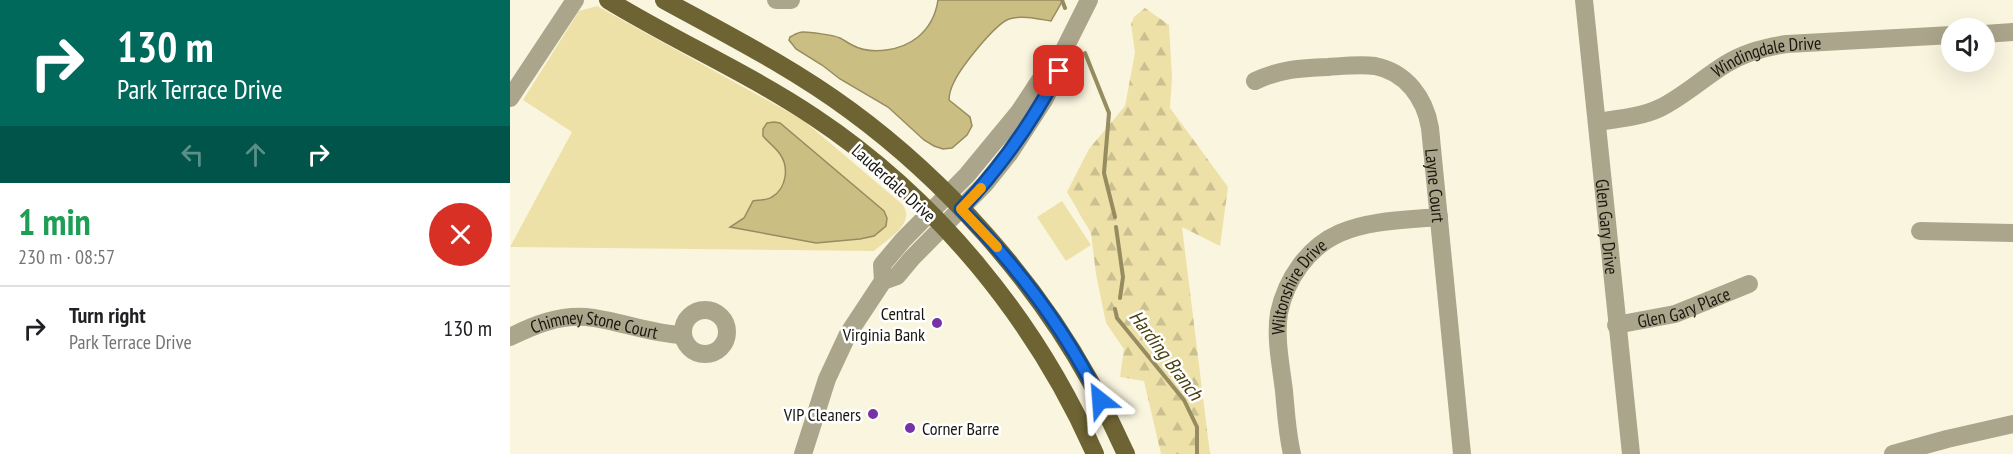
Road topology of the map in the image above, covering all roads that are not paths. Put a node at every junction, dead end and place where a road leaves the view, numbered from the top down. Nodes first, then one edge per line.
1 (575, 0) edge
2 (609, 0) edge
3 (664, 0) edge
4 (776, 0) edge
5 (791, 0) edge
6 (1089, 0) edge
7 (1584, 0) edge
8 (2013, 32) edge
9 (1995, 33) edge
10 (1941, 36) edge
11 (1061, 56) junction
12 (1255, 81) dead end
13 (510, 98) edge
14 (1596, 122) junction
15 (947, 195) junction
16 (961, 209) junction
17 (929, 213) junction
18 (1439, 217) junction
19 (942, 227) junction
20 (1920, 231) dead end
21 (2013, 233) edge
22 (884, 281) junction
23 (1749, 284) dead end
24 (1616, 325) junction
25 (683, 336) dead end
26 (510, 337) edge
27 (2013, 424) edge
28 (803, 454) edge
29 (1095, 454) edge
30 (1126, 454) edge
31 (1292, 454) edge
32 (1462, 454) edge
33 (1631, 454) edge
34 (1893, 454) edge

1 - 13 street
2 - 17 main road, Lauderdale Drive
3 - 15 main road, Lauderdale Drive
4 - 5 street
6 - 11 street
7 - 14 street, Glen Gary Drive
8 - 9 street
10 - 14 street, Windingdale Drive
11 - 15 street
11 - 16 street
12 - 18 street, Layne Court
14 - 24 street, Glen Gary Drive
15 - 16 main road, Lauderdale Drive
15 - 17 street
16 - 19 street
16 - 30 main road, Lauderdale Drive
17 - 19 main road, Lauderdale Drive
17 - 22 street
18 - 31 street, Wiltonshire Drive
18 - 32 street, Layne Court
19 - 22 street
19 - 29 main road, Lauderdale Drive
20 - 21 street
22 - 28 street
23 - 24 street, Glen Gary Place
24 - 33 street, Glen Gary Drive
25 - 26 street, Chimney Stone Court
27 - 34 street

